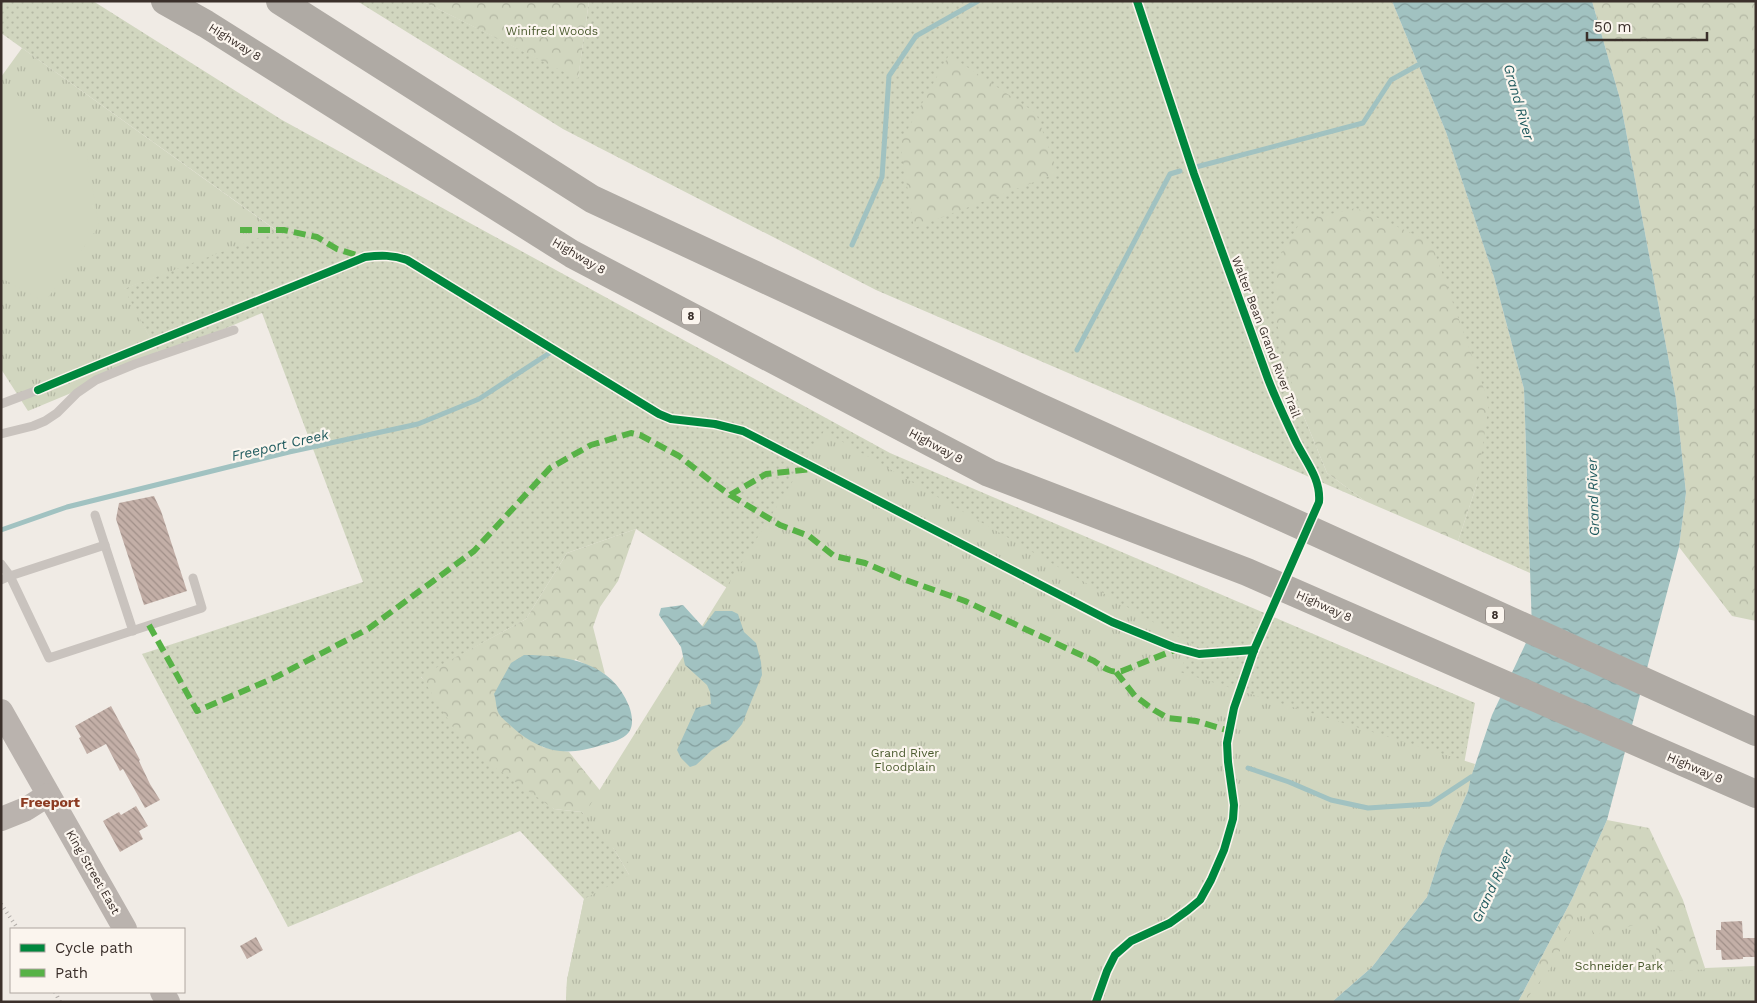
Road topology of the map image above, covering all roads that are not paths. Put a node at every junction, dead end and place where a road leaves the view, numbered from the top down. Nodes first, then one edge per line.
1 (165, 1) edge
2 (280, 1) edge
3 (234, 330) dead end
4 (38, 390) dead end
5 (1, 404) edge
6 (1, 434) edge
7 (95, 515) dead end
8 (105, 545) junction
9 (1, 564) edge
10 (5, 578) edge
11 (193, 578) dead end
12 (133, 631) junction
13 (1, 711) edge
14 (1746, 728) edge
15 (1756, 794) edge
16 (48, 795) junction
17 (1, 819) edge
18 (125, 928) edge

1 - 15 highway, Highway 8 / 8
2 - 14 highway, 8
3 - 6 lane
4 - 5 lane
7 - 8 lane
8 - 10 lane
8 - 12 lane
9 - 10 lane
10 - 12 lane
11 - 12 lane
13 - 16 main road, King Street East
16 - 17 main road
16 - 18 main road, King Street East

